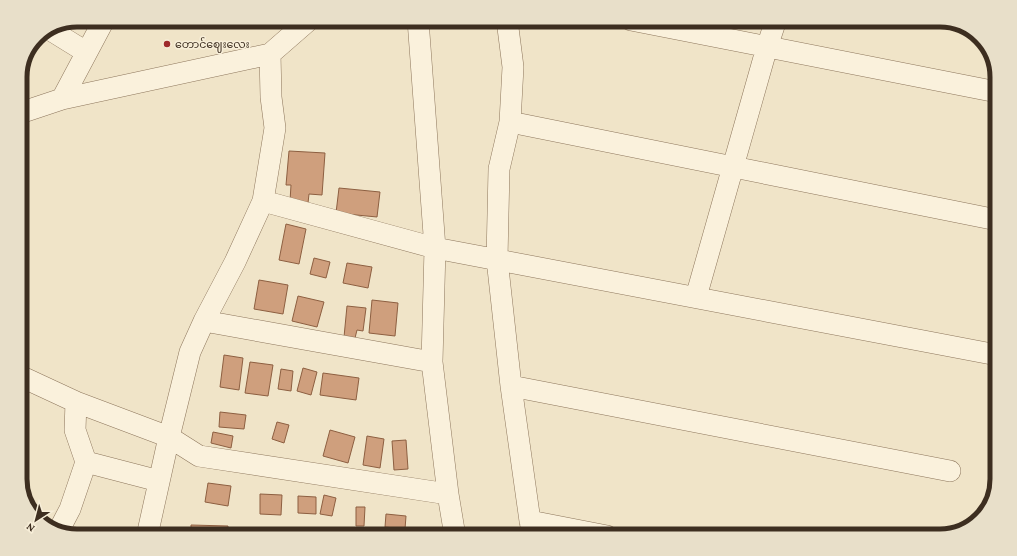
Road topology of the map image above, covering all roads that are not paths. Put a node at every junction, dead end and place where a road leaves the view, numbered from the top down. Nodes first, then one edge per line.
1 (100, 27) edge
2 (300, 27) edge
3 (419, 27) edge
4 (508, 27) edge
5 (667, 27) edge
6 (774, 27) edge
7 (56, 32) edge
8 (768, 47) junction
9 (86, 52) junction
10 (270, 54) junction
11 (990, 91) edge
12 (62, 99) junction
13 (27, 112) edge
14 (510, 122) junction
15 (734, 167) junction
16 (263, 201) junction
17 (990, 219) edge
18 (435, 248) junction
19 (497, 259) junction
20 (696, 297) junction
21 (204, 321) junction
22 (990, 354) edge
23 (432, 362) junction
24 (27, 379) edge
25 (511, 386) junction
26 (76, 402) junction
27 (169, 437) junction
28 (86, 462) junction
29 (950, 471) dead end
30 (159, 481) junction
31 (448, 494) junction
32 (61, 526) edge
33 (532, 528) edge
34 (149, 529) edge
35 (455, 529) edge

1 - 9 street
2 - 10 street
3 - 18 street
4 - 14 street
5 - 8 street
6 - 8 street
7 - 9 street
8 - 11 street
8 - 15 street
9 - 12 street
10 - 12 street
10 - 16 street
12 - 13 street
14 - 15 street
14 - 19 street
15 - 17 street
15 - 20 street
16 - 18 street
16 - 21 street
18 - 19 street
18 - 23 street
19 - 20 street
19 - 25 street
20 - 22 street
21 - 23 street
21 - 27 street
23 - 31 street
24 - 26 street
25 - 29 street
25 - 33 street
26 - 27 street
26 - 28 street
27 - 30 street
27 - 31 street
28 - 30 street
28 - 32 street
30 - 34 street
31 - 35 street

